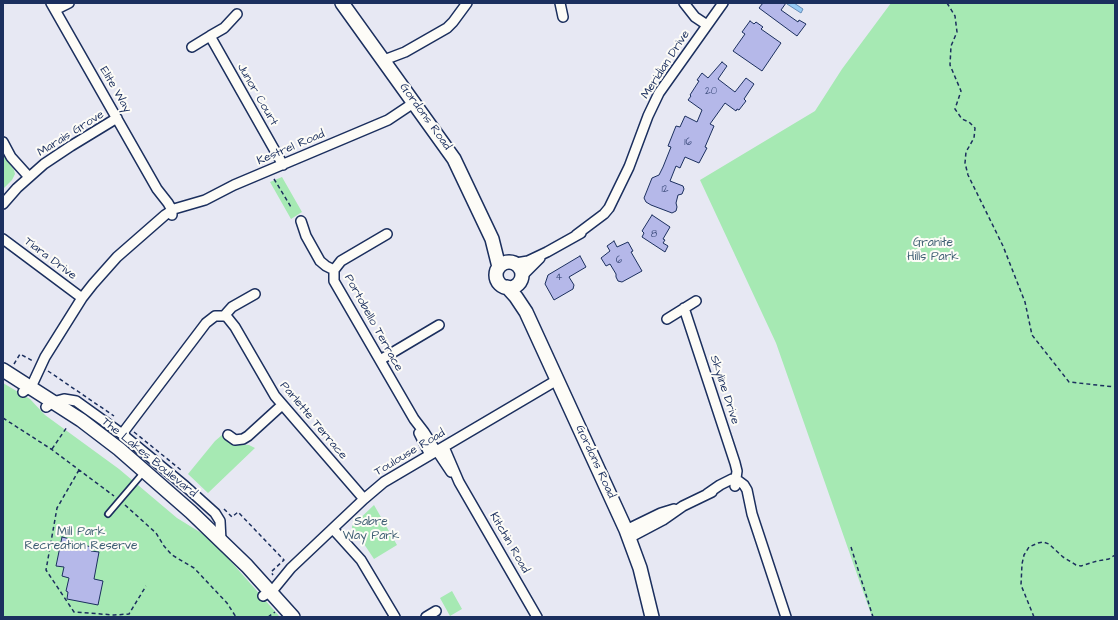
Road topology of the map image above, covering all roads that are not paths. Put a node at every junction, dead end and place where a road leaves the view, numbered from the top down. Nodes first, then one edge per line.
1 (68, 3) edge
2 (342, 3) edge
3 (468, 3) edge
4 (560, 3) edge
5 (684, 3) edge
6 (722, 3) edge
7 (53, 7) edge
8 (237, 14) dead end
9 (563, 17) dead end
10 (707, 25) junction
11 (210, 36) junction
12 (192, 46) dead end
13 (386, 64) junction
14 (417, 105) junction
15 (118, 118) junction
16 (3, 142) edge
17 (283, 165) junction
18 (29, 177) junction
19 (3, 204) edge
20 (171, 213) junction
21 (301, 221) dead end
22 (387, 234) dead end
23 (3, 239) edge
24 (547, 252) junction
25 (508, 264) junction
26 (334, 270) junction
27 (521, 279) junction
28 (507, 287) junction
29 (255, 294) dead end
30 (82, 298) junction
31 (696, 301) dead end
32 (684, 308) junction
33 (526, 312) junction
34 (224, 316) junction
35 (667, 319) dead end
36 (439, 325) dead end
37 (380, 360) junction
38 (3, 370) edge
39 (3, 380) edge
40 (557, 380) junction
41 (26, 388) junction
42 (50, 404) junction
43 (282, 405) junction
44 (122, 434) junction
45 (228, 435) dead end
46 (436, 451) junction
47 (142, 470) junction
48 (736, 483) junction
49 (364, 499) junction
50 (108, 514) dead end
51 (332, 529) junction
52 (628, 534) junction
53 (221, 541) junction
54 (267, 591) junction
55 (436, 611) dead end
56 (282, 617) edge
57 (293, 617) edge
58 (395, 617) edge
59 (426, 617) edge
60 (537, 617) edge
61 (652, 617) edge
62 (786, 617) edge

1 - 7 street
2 - 13 street, Gordons Road
3 - 13 street
4 - 9 street
5 - 10 street
6 - 10 street, Meridian Drive
7 - 15 street, Elite Way
8 - 11 street
10 - 24 street, Meridian Drive
11 - 12 street
11 - 17 street, Junor Court
13 - 14 street, Gordons Road
14 - 17 street, Kestrel Road
14 - 25 street, Gordons Road
15 - 18 street, Marais Grove
15 - 20 street, Elite Way
16 - 18 street
17 - 20 street, Kestrel Road
18 - 19 street, Marais Grove
20 - 30 street, Kestrel Road
21 - 26 street, Portobello Terrace
22 - 26 street
23 - 30 street, Tiara Drive
24 - 25 street, Meridian Drive
24 - 27 street, Meridian Drive
25 - 27 street
25 - 28 street
26 - 37 street, Portobello Terrace
27 - 28 street
27 - 33 street, Gordons Road
28 - 33 street, Gordons Road
29 - 34 street
30 - 41 street, Kestrel Road
31 - 32 street
32 - 35 street
32 - 48 street, Skyline Drive
33 - 40 street, Gordons Road
34 - 43 street, Parlette Terrace
34 - 44 street
36 - 37 street
37 - 46 street, Portobello Terrace
38 - 41 street, The Lakes Boulevard
39 - 41 street, The Lakes Boulevard
40 - 46 street, Toulouse Road
40 - 52 street, Gordons Road
41 - 42 street, The Lakes Boulevard
42 - 44 street, The Lakes Boulevard
42 - 47 street, The Lakes Boulevard
43 - 45 street
43 - 49 street, Parlette Terrace
44 - 53 street, The Lakes Boulevard
46 - 49 street, Toulouse Road
46 - 60 street, Kitchin Road
47 - 50 lane
47 - 53 street, The Lakes Boulevard
48 - 52 street
48 - 62 street
49 - 51 street, Toulouse Road
51 - 54 street, Toulouse Road
51 - 58 street
52 - 61 street, Gordons Road
53 - 54 street, The Lakes Boulevard
54 - 56 street, The Lakes Boulevard
54 - 57 street, The Lakes Boulevard
55 - 59 street

